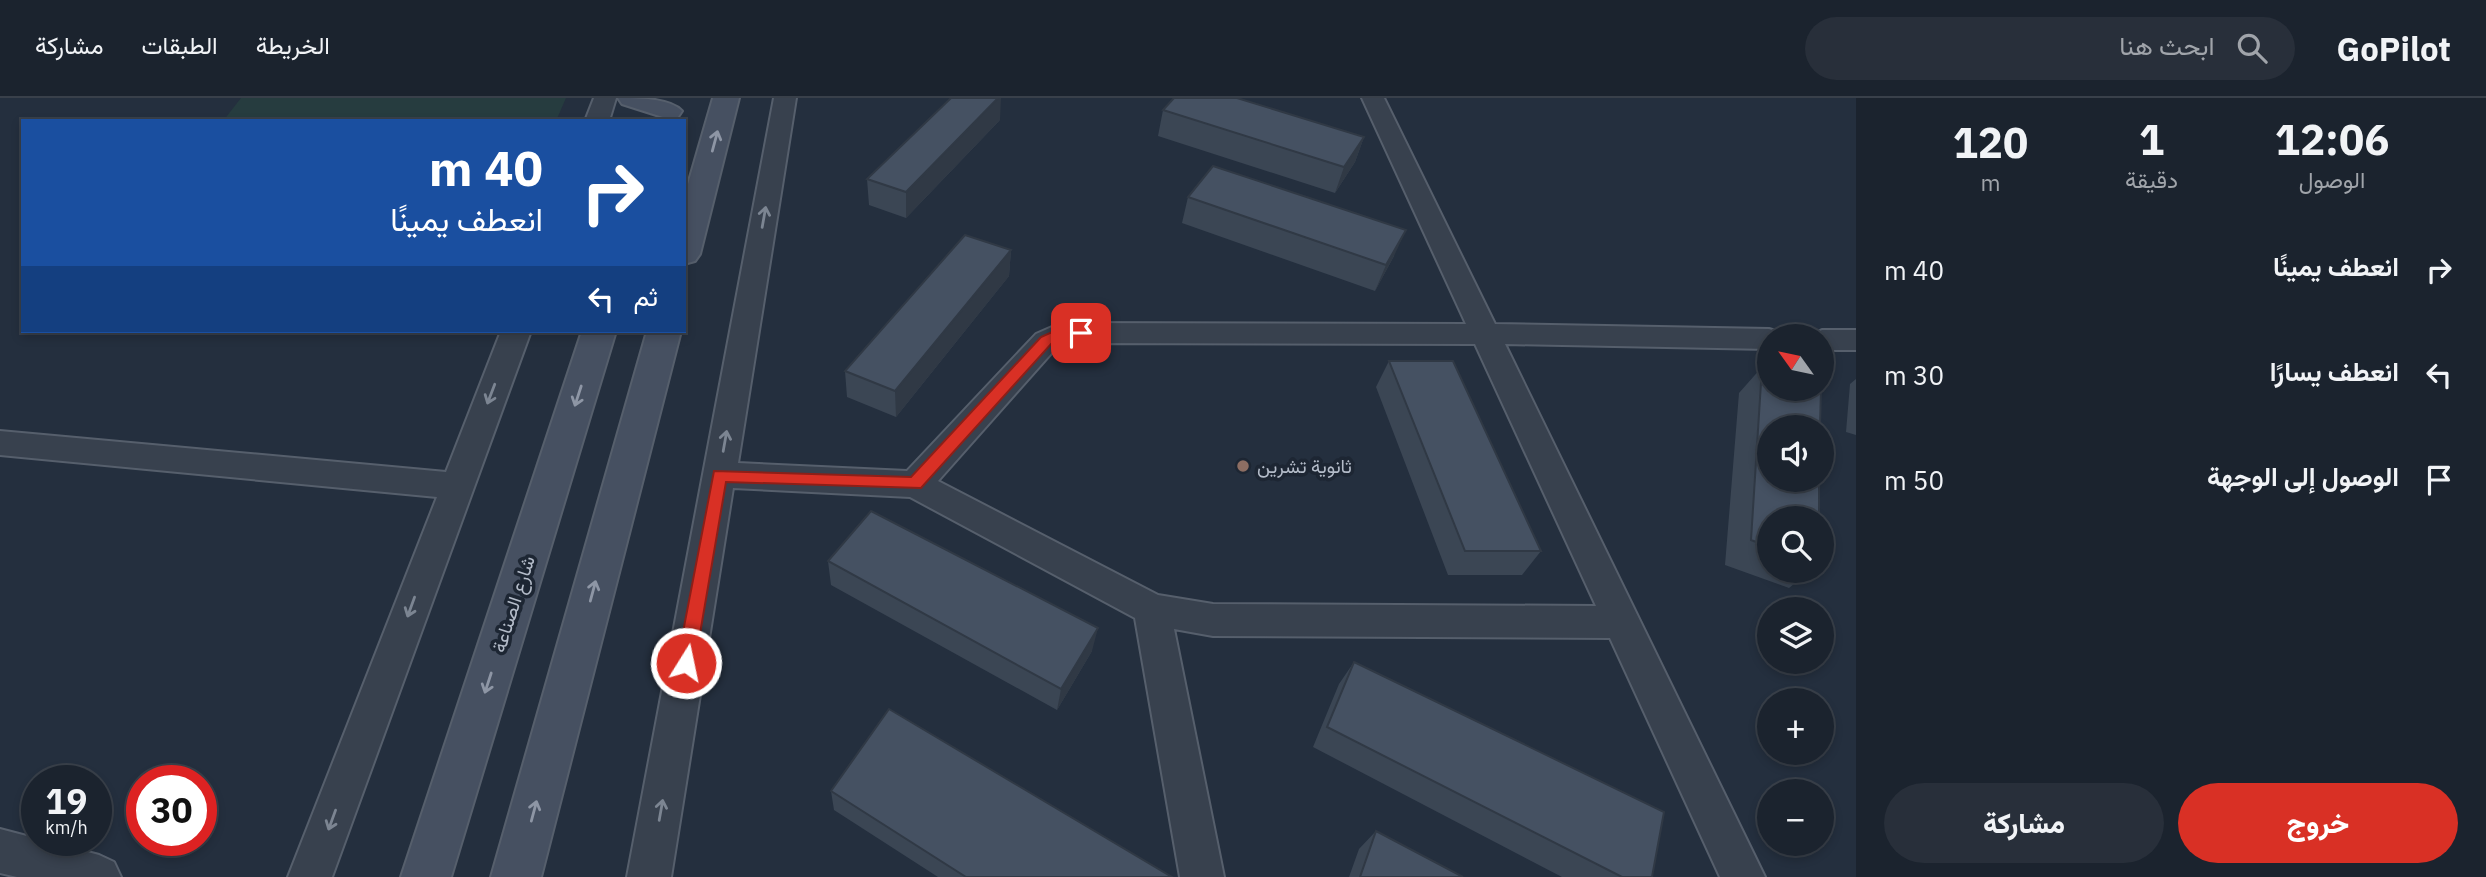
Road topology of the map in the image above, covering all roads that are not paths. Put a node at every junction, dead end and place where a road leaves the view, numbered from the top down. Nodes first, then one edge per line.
1 (605, 98) edge
2 (631, 98) edge
3 (785, 98) edge
4 (1373, 98) edge
5 (731, 102) edge
6 (669, 110) edge
7 (598, 119) edge
8 (686, 248) edge
9 (515, 333) edge
10 (598, 333) edge
11 (663, 333) edge
12 (1486, 334) junction
13 (1757, 339) edge
14 (1834, 340) edge
15 (1856, 340) edge
16 (0, 443) edge
17 (719, 475) junction
18 (915, 484) junction
19 (456, 486) junction
20 (1153, 609) junction
21 (1621, 622) junction
22 (0, 851) edge
23 (99, 877) edge
24 (310, 877) edge
25 (426, 877) edge
26 (516, 877) edge
27 (649, 877) edge
28 (1202, 877) edge
29 (1743, 877) edge

1 - 7 street
2 - 6 street
17 -> 3 street
4 - 12 street
8 -> 5 street
9 -> 19 street
10 -> 25 street, شارع الصناعة
26 -> 11 street
12 - 13 street
12 - 18 street
12 - 21 street
14 - 15 street
16 - 19 street
17 - 18 street
27 -> 17 street
18 - 20 street
19 -> 24 street
20 - 21 street
20 - 28 street
21 - 29 street
22 - 23 street

